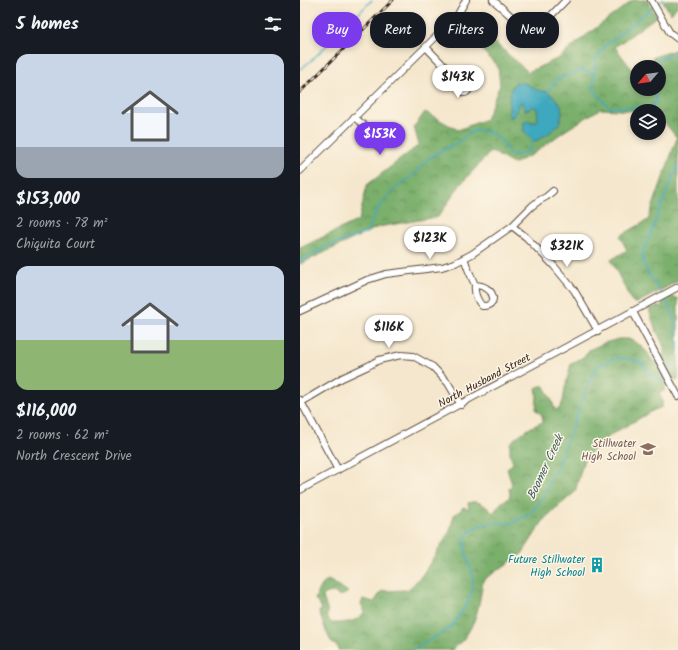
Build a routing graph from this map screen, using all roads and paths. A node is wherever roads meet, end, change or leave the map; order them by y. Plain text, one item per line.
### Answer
1 (466, 0) edge
2 (493, 0) edge
3 (566, 0) edge
4 (651, 0) edge
5 (678, 39) edge
6 (426, 47) joint
7 (425, 48) edge
8 (454, 76) dead end
9 (354, 117) junction
10 (372, 132) dead end
11 (300, 171) edge
12 (553, 191) dead end
13 (512, 226) junction
14 (464, 258) junction
15 (476, 284) dead end
16 (678, 287) edge
17 (300, 311) edge
18 (633, 312) junction
19 (598, 331) junction
20 (678, 396) edge
21 (300, 401) edge
22 (461, 404) junction
23 (338, 470) junction
24 (300, 490) edge

1 - 6 street
2 - 3 street
4 - 5 street
6 - 8 street
7 - 9 street
9 - 10 street
9 - 11 street
12 - 13 street
13 - 14 street
13 - 19 street
14 - 15 street
14 - 17 street
16 - 18 street, North Husband Street
18 - 19 street, North Husband Street
18 - 20 street
19 - 22 street, North Husband Street
21 - 22 street
21 - 23 street
22 - 23 street, North Husband Street
23 - 24 street, North Husband Street

